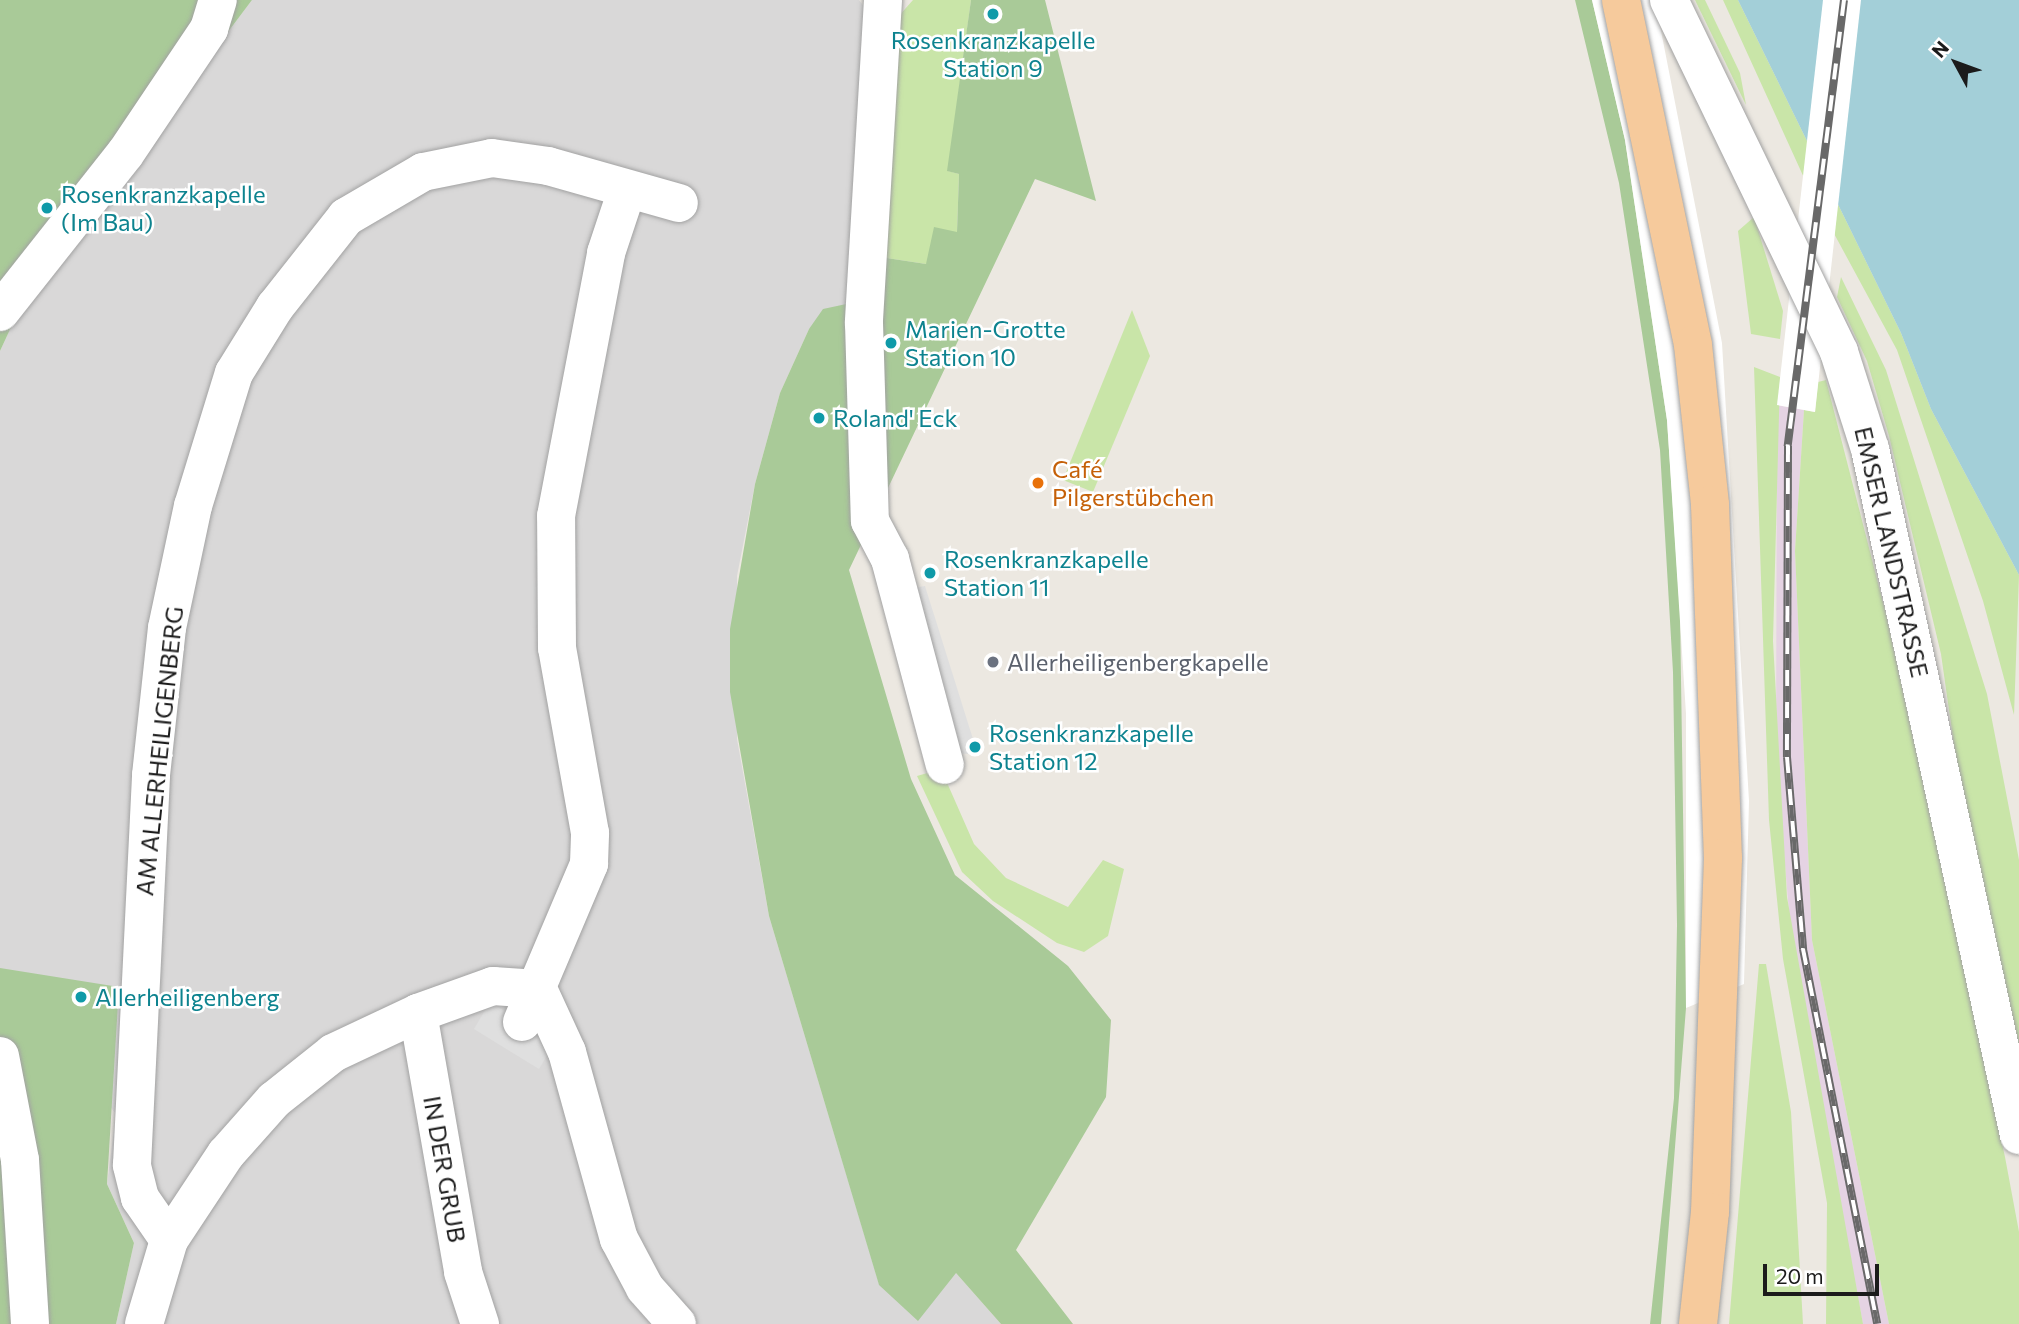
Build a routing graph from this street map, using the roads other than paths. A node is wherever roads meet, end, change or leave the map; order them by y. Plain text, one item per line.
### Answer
1 (883, 0) edge
2 (1621, 0) edge
3 (1670, 0) edge
4 (219, 10) edge
5 (627, 190) junction
6 (679, 203) dead end
7 (0, 312) edge
8 (945, 765) dead end
9 (530, 1005) junction
10 (418, 1013) junction
11 (0, 1056) edge
12 (2019, 1135) edge
13 (169, 1240) junction
14 (30, 1324) edge
15 (144, 1324) edge
16 (480, 1324) edge
17 (677, 1324) edge
18 (1698, 1324) edge

1 - 8 street
2 - 18 main road
3 - 12 street, EMSER LANDSTRASSE
4 - 7 street
5 - 6 street, AM ALLERHEILIGENBERG
5 - 9 street
5 - 13 street, AM ALLERHEILIGENBERG
9 - 10 street
9 - 17 street
10 - 13 street
10 - 16 street, IN DER GRUB
11 - 14 street
13 - 15 street

